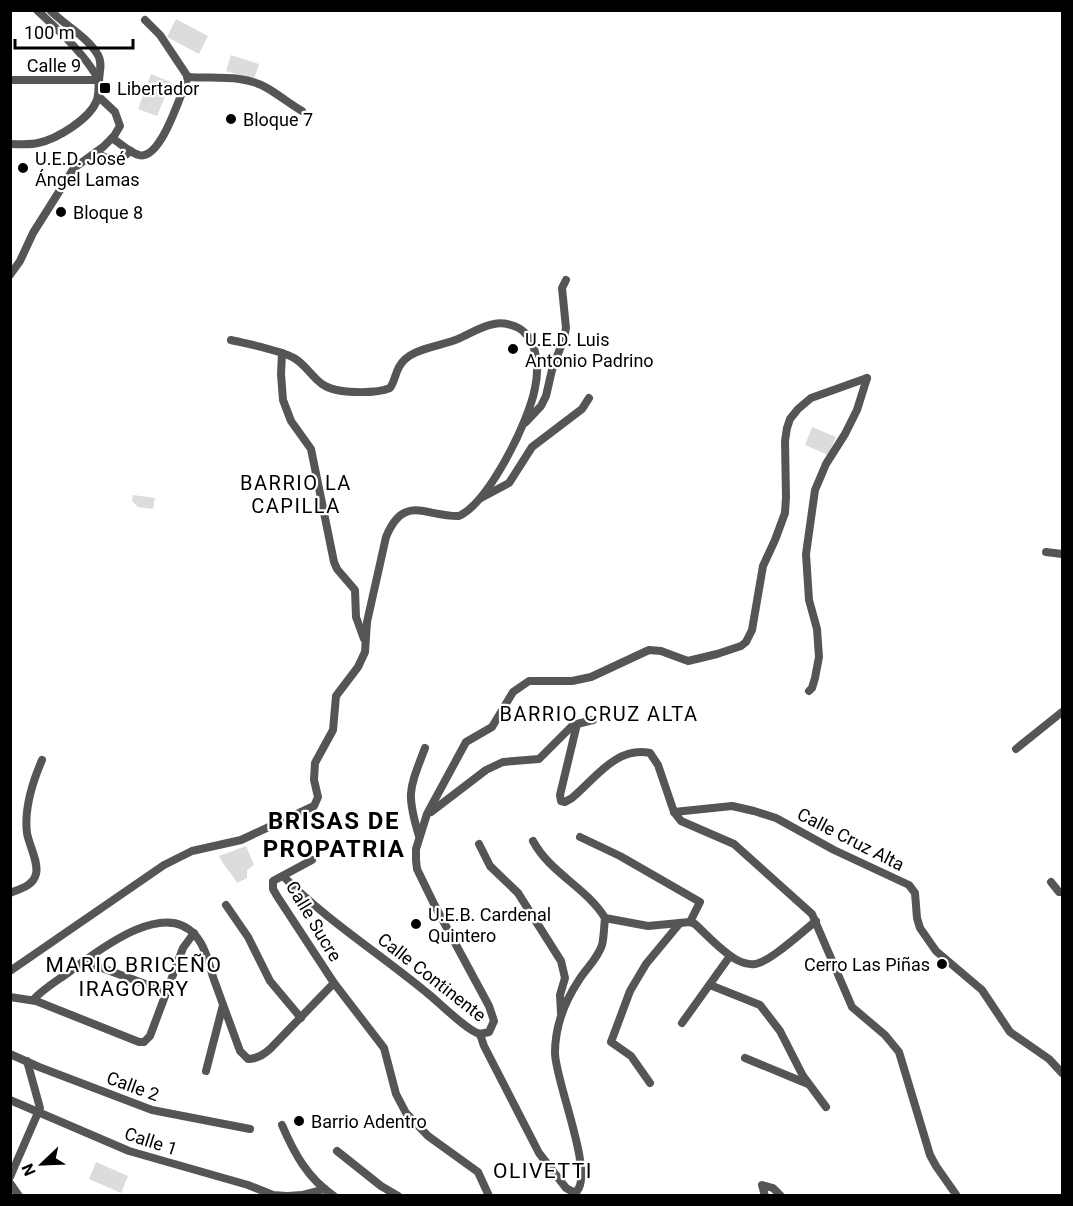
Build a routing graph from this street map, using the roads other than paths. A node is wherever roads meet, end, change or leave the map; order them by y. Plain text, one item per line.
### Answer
1 (37, 10) edge
2 (50, 10) edge
3 (145, 20) dead end
4 (188, 76) junction
5 (10, 80) edge
6 (99, 80) junction
7 (98, 96) junction
8 (302, 111) dead end
9 (112, 138) junction
10 (10, 144) edge
11 (131, 151) junction
12 (96, 152) junction
13 (10, 275) edge
14 (566, 280) dead end
15 (231, 339) dead end
16 (282, 353) junction
17 (589, 398) dead end
18 (523, 425) junction
19 (481, 498) junction
20 (1046, 552) dead end
21 (1062, 554) edge
22 (366, 644) junction
23 (809, 690) dead end
24 (1062, 711) edge
25 (593, 720) dead end
26 (578, 724) junction
27 (425, 748) dead end
28 (1016, 749) dead end
29 (42, 759) dead end
30 (674, 812) junction
31 (428, 814) junction
32 (419, 836) junction
33 (580, 837) dead end
34 (533, 841) dead end
35 (479, 844) dead end
36 (312, 860) dead end
37 (283, 876) junction
38 (1051, 882) dead end
39 (1062, 892) edge
40 (10, 893) edge
41 (226, 905) dead end
42 (605, 918) junction
43 (816, 921) junction
44 (690, 922) junction
45 (680, 923) junction
46 (194, 933) junction
47 (730, 956) junction
48 (83, 961) junction
49 (10, 971) edge
50 (334, 983) junction
51 (710, 985) junction
52 (167, 992) junction
53 (10, 997) edge
54 (33, 1000) junction
55 (223, 1005) junction
56 (561, 1015) junction
57 (301, 1017) junction
58 (682, 1023) dead end
59 (480, 1034) junction
60 (10, 1054) edge
61 (745, 1058) dead end
62 (27, 1061) junction
63 (206, 1071) dead end
64 (1062, 1073) edge
65 (650, 1083) dead end
66 (809, 1085) junction
67 (10, 1100) edge
68 (826, 1107) dead end
69 (39, 1112) junction
70 (282, 1125) dead end
71 (250, 1129) dead end
72 (337, 1151) dead end
73 (10, 1177) edge
74 (10, 1183) edge
75 (325, 1189) junction
76 (265, 1194) edge
77 (19, 1196) edge
78 (287, 1196) edge
79 (334, 1196) edge
80 (398, 1196) edge
81 (489, 1196) edge
82 (765, 1196) edge
83 (781, 1196) edge
84 (957, 1196) edge

1 - 6 street
2 - 6 street
3 - 4 street
4 - 8 street
4 - 11 street
5 - 6 street, Calle 9
6 - 7 street
7 - 9 street
7 - 10 street
9 - 11 street
9 - 12 street
11 - 12 street
12 - 13 street
14 - 18 street
15 - 16 street
16 - 18 street
16 - 22 street
17 - 19 street
18 - 19 street
19 - 22 street
20 - 21 street
22 - 49 street
23 - 31 street, Calle Continente
24 - 28 street
25 - 26 street
26 - 30 street
26 - 31 street
27 - 32 street
29 - 40 street
30 - 43 street
30 - 64 street, Calle Cruz Alta
31 - 32 street, Calle Continente
32 - 59 street, Calle Continente
33 - 44 street
34 - 42 street
35 - 56 street
36 - 37 street, Calle Sucre
37 - 50 street, Calle Sucre
37 - 59 street, Calle Continente
38 - 39 street
41 - 57 street
42 - 45 street
42 - 56 street
43 - 47 street
43 - 84 street
44 - 45 street
44 - 47 street
45 - 65 street
46 - 48 street
46 - 52 street
46 - 55 street
47 - 51 street
48 - 52 street
48 - 54 street
50 - 57 street
50 - 81 street
51 - 58 street
51 - 66 street
52 - 54 street
53 - 54 street
55 - 57 street
55 - 63 street
56 - 59 street
60 - 62 street, Calle 2
61 - 66 street
62 - 69 street
62 - 71 street, Calle 2
66 - 68 street
67 - 69 street, Calle 1
69 - 73 street
69 - 76 street, Calle 1
70 - 75 street
72 - 80 street
74 - 77 street
75 - 78 street, Calle 1
75 - 79 street
76 - 78 street, Calle 1
82 - 83 street

